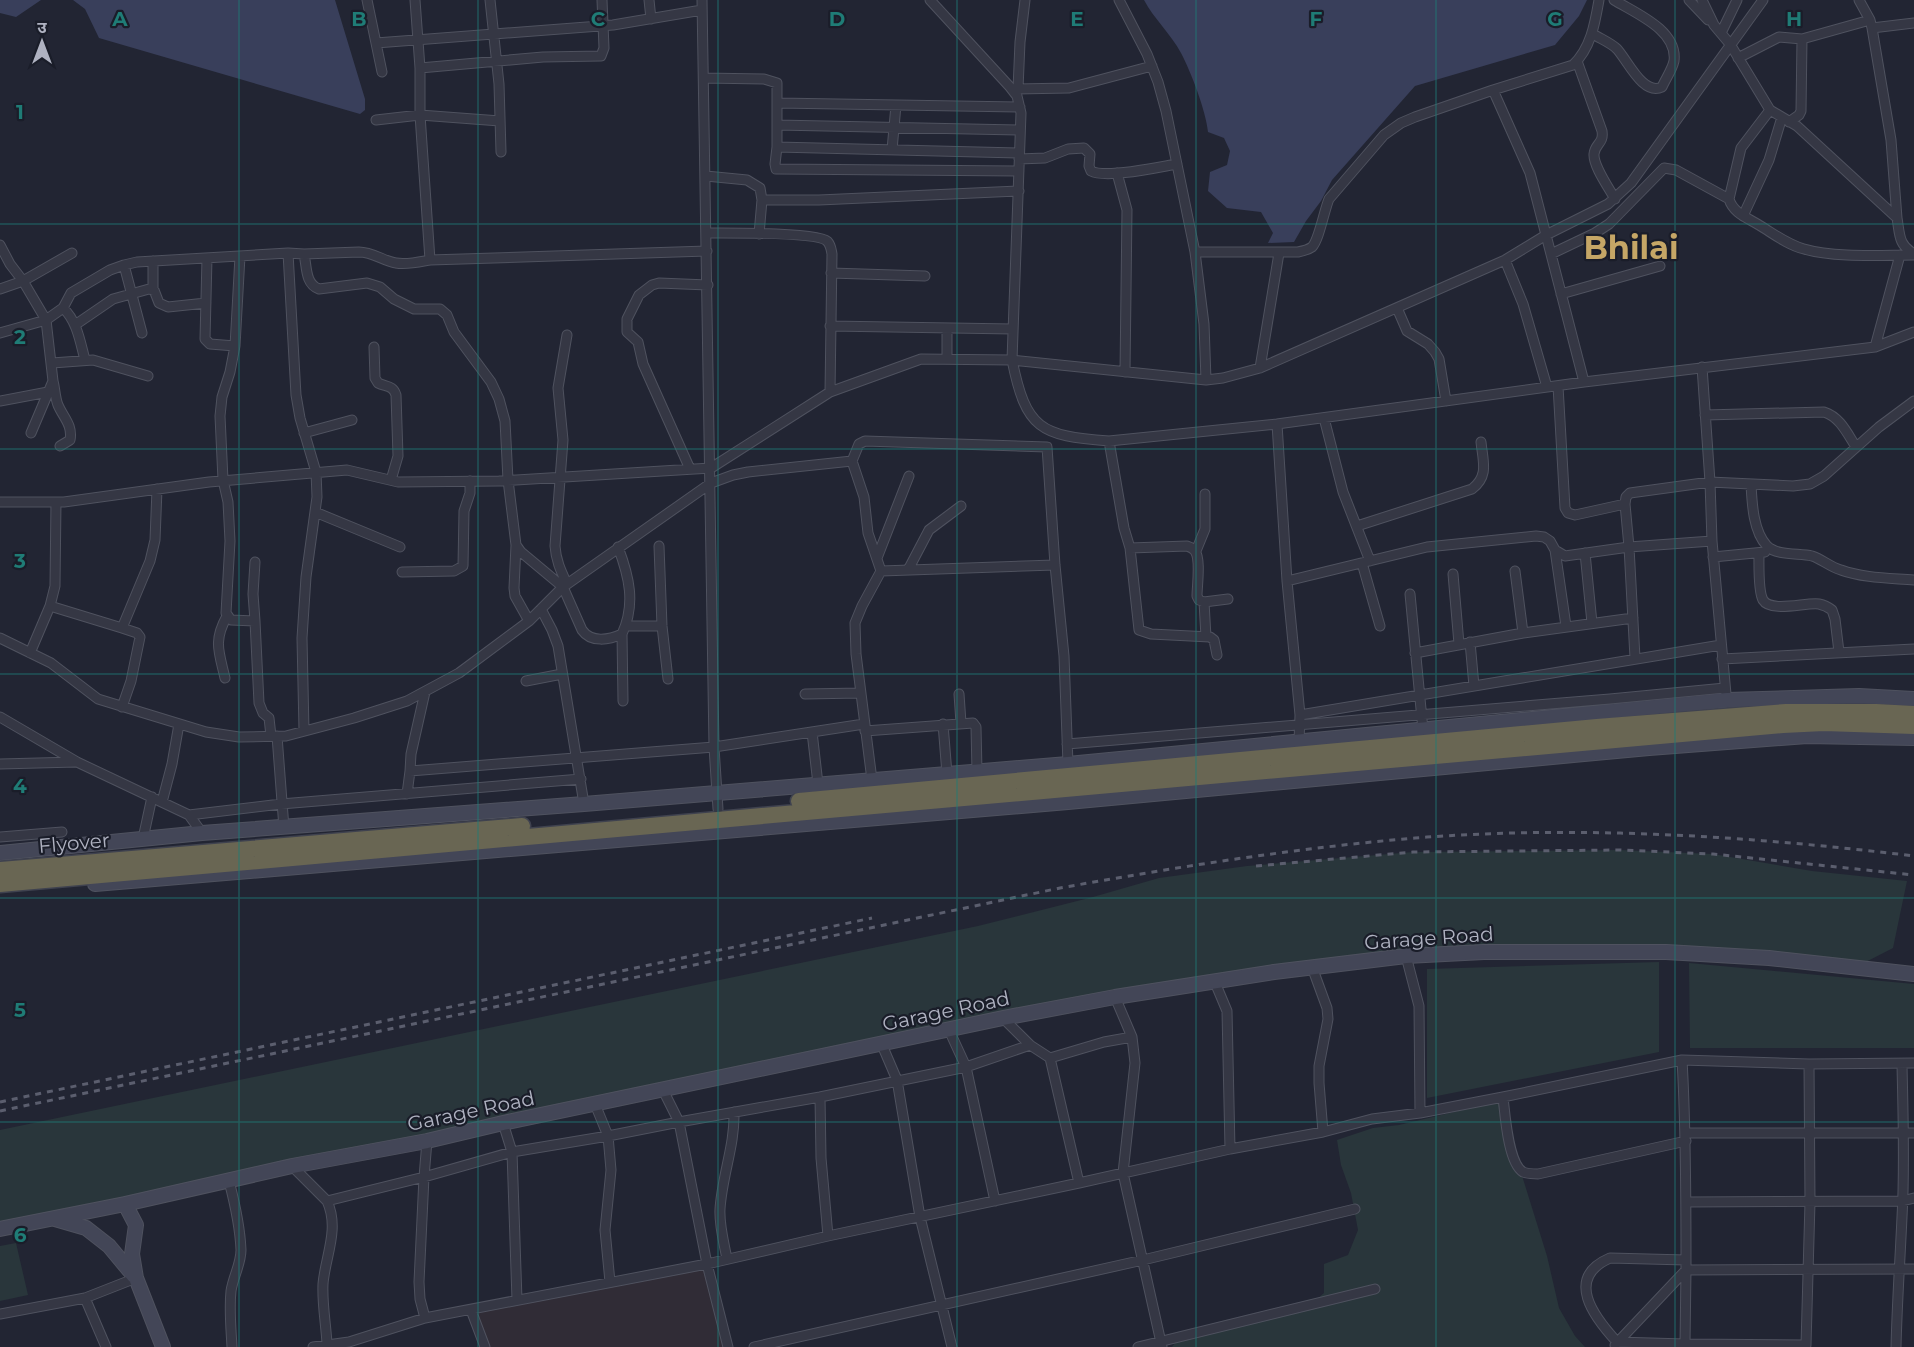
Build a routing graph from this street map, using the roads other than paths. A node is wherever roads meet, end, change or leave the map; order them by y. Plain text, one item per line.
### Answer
1 (367, 0) edge
2 (415, 0) edge
3 (490, 0) edge
4 (602, 0) edge
5 (649, 0) edge
6 (930, 0) edge
7 (1025, 0) edge
8 (1119, 0) edge
9 (1599, 0) edge
10 (1614, 0) edge
11 (1689, 0) edge
12 (1702, 0) edge
13 (1737, 0) edge
14 (1763, 0) edge
15 (1859, 0) edge
16 (1870, 0) edge
17 (702, 5) edge
18 (651, 19) junction
19 (1870, 21) junction
20 (1914, 23) edge
21 (603, 25) junction
22 (1714, 25) junction
23 (1721, 33) junction
24 (493, 34) junction
25 (1593, 34) junction
26 (417, 39) junction
27 (1802, 39) junction
28 (376, 43) junction
29 (1730, 44) junction
30 (1738, 58) junction
31 (1577, 61) junction
32 (497, 62) junction
33 (1152, 66) junction
34 (420, 68) junction
35 (382, 72) dead end
36 (704, 78) junction
37 (1015, 89) junction
38 (1493, 90) junction
39 (778, 103) junction
40 (896, 105) junction
41 (1020, 106) junction
42 (1770, 110) junction
43 (420, 115) junction
44 (376, 120) dead end
45 (1785, 120) junction
46 (500, 121) junction
47 (777, 125) junction
48 (894, 127) junction
49 (1020, 130) junction
50 (777, 147) junction
51 (892, 150) junction
52 (501, 152) dead end
53 (1019, 156) junction
54 (1178, 164) junction
55 (1019, 171) junction
56 (1117, 173) junction
57 (706, 176) junction
58 (1019, 190) junction
59 (1616, 199) junction
60 (1729, 199) junction
61 (762, 200) junction
62 (1743, 216) junction
63 (1897, 218) junction
64 (707, 233) junction
65 (759, 234) junction
66 (1546, 235) junction
67 (0, 245) edge
68 (707, 251) junction
69 (1195, 252) junction
70 (72, 253) dead end
71 (288, 253) junction
72 (1279, 253) junction
73 (304, 254) junction
74 (1914, 254) edge
75 (1551, 255) junction
76 (1900, 255) junction
77 (240, 256) junction
78 (207, 258) junction
79 (430, 260) junction
80 (1505, 260) junction
81 (153, 261) junction
82 (124, 265) junction
83 (1660, 266) dead end
84 (831, 273) junction
85 (925, 276) dead end
86 (23, 281) junction
87 (708, 285) junction
88 (0, 289) edge
89 (153, 289) junction
90 (131, 293) junction
91 (1561, 294) junction
92 (206, 303) junction
93 (63, 308) junction
94 (1397, 308) junction
95 (46, 320) junction
96 (75, 325) junction
97 (830, 327) junction
98 (948, 328) junction
99 (1013, 329) junction
100 (1914, 332) edge
101 (0, 333) edge
102 (142, 333) dead end
103 (567, 335) dead end
104 (235, 346) junction
105 (374, 346) dead end
106 (1875, 346) junction
107 (947, 359) junction
108 (85, 360) junction
109 (1012, 360) junction
110 (52, 363) junction
111 (1702, 367) junction
112 (1260, 368) junction
113 (1125, 372) junction
114 (148, 376) dead end
115 (1206, 380) junction
116 (53, 381) junction
117 (1584, 382) junction
118 (1558, 386) junction
119 (1547, 387) junction
120 (48, 392) junction
121 (830, 392) junction
122 (0, 401) edge
123 (1446, 401) junction
124 (1914, 401) edge
125 (1705, 414) junction
126 (1324, 418) junction
127 (352, 420) dead end
128 (1277, 424) junction
129 (31, 433) dead end
130 (304, 433) junction
131 (1065, 435) junction
132 (1109, 441) junction
133 (1481, 442) dead end
134 (60, 446) dead end
135 (1047, 447) junction
136 (1856, 447) junction
137 (852, 461) junction
138 (711, 468) junction
139 (690, 469) junction
140 (316, 472) junction
141 (909, 476) dead end
142 (561, 477) junction
143 (223, 480) junction
144 (391, 480) junction
145 (508, 480) junction
146 (470, 481) junction
147 (1710, 482) junction
148 (711, 483) junction
149 (1751, 484) junction
150 (158, 489) junction
151 (1206, 494) dead end
152 (0, 502) edge
153 (56, 502) junction
154 (1625, 504) junction
155 (961, 506) dead end
156 (315, 512) junction
157 (1357, 526) junction
158 (1712, 541) junction
159 (516, 545) junction
160 (659, 546) dead end
161 (400, 547) dead end
162 (618, 547) junction
163 (1629, 547) junction
164 (1130, 548) junction
165 (1555, 550) junction
166 (1196, 551) junction
167 (1777, 551) junction
168 (1585, 553) junction
169 (1759, 553) junction
170 (1713, 556) junction
171 (877, 558) junction
172 (255, 562) dead end
173 (1366, 562) junction
174 (1055, 565) junction
175 (908, 570) junction
176 (1515, 570) dead end
177 (881, 571) junction
178 (402, 572) dead end
179 (1453, 574) dead end
180 (1914, 580) edge
181 (1287, 581) junction
182 (565, 586) junction
183 (1410, 594) dead end
184 (1228, 598) dead end
185 (1204, 602) junction
186 (50, 606) junction
187 (541, 609) junction
188 (227, 616) junction
189 (1633, 618) junction
190 (255, 621) junction
191 (529, 621) junction
192 (1592, 623) junction
193 (1380, 626) dead end
194 (1566, 626) junction
195 (662, 627) junction
196 (122, 628) junction
197 (624, 630) junction
198 (1523, 633) junction
199 (1206, 637) junction
200 (0, 640) edge
201 (1470, 642) junction
202 (1459, 644) junction
203 (1721, 645) junction
204 (1914, 649) edge
205 (1839, 652) junction
206 (30, 653) junction
207 (1415, 653) junction
208 (1217, 656) dead end
209 (1635, 658) junction
210 (1722, 659) junction
211 (562, 674) junction
212 (225, 678) dead end
213 (668, 679) dead end
214 (526, 681) dead end
215 (1474, 686) junction
216 (425, 692) junction
217 (860, 693) junction
218 (805, 694) dead end
219 (959, 694) dead end
220 (1726, 694) junction
221 (1420, 695) junction
222 (1914, 699) edge
223 (623, 701) dead end
224 (122, 707) junction
225 (1914, 714) edge
226 (1421, 715) junction
227 (0, 717) edge
228 (1824, 717) junction
229 (1300, 720) junction
230 (961, 723) junction
231 (179, 724) junction
232 (943, 724) junction
233 (1914, 726) edge
234 (864, 727) junction
235 (1423, 730) junction
236 (304, 731) junction
237 (812, 732) junction
238 (274, 736) junction
239 (1914, 738) edge
240 (1299, 742) junction
241 (1067, 744) junction
242 (714, 747) junction
243 (577, 759) junction
244 (77, 762) junction
245 (0, 764) edge
246 (1068, 764) junction
247 (1135, 764) junction
248 (410, 771) junction
249 (977, 771) junction
250 (947, 774) junction
251 (581, 779) junction
252 (872, 780) junction
253 (818, 784) junction
254 (406, 794) junction
255 (157, 800) junction
256 (717, 800) junction
257 (281, 804) junction
258 (585, 804) junction
259 (189, 814) junction
260 (284, 828) junction
261 (62, 832) dead end
262 (202, 833) junction
263 (144, 834) dead end
264 (0, 837) edge
265 (0, 854) edge
266 (146, 869) junction
267 (0, 870) edge
268 (0, 884) edge
269 (0, 891) edge
270 (1406, 956) junction
271 (1311, 967) junction
272 (1914, 974) edge
273 (1214, 980) junction
274 (1115, 997) junction
275 (1003, 1018) junction
276 (949, 1030) junction
277 (1132, 1037) junction
278 (882, 1045) junction
279 (1030, 1046) junction
280 (1050, 1058) junction
281 (1682, 1060) junction
282 (1914, 1063) edge
283 (1809, 1064) junction
284 (1902, 1064) junction
285 (966, 1067) junction
286 (897, 1080) junction
287 (663, 1090) junction
288 (820, 1097) junction
289 (1503, 1097) junction
290 (595, 1104) junction
291 (734, 1112) junction
292 (1420, 1113) junction
293 (679, 1122) junction
294 (503, 1123) junction
295 (1323, 1132) junction
296 (1811, 1133) junction
297 (1904, 1133) junction
298 (1914, 1133) edge
299 (608, 1137) junction
300 (1686, 1137) junction
301 (427, 1141) junction
302 (1230, 1149) junction
303 (512, 1152) junction
304 (292, 1167) junction
305 (1123, 1173) junction
306 (424, 1177) junction
307 (229, 1181) junction
308 (1079, 1183) junction
309 (1914, 1198) edge
310 (995, 1201) junction
311 (1902, 1201) junction
312 (327, 1202) junction
313 (1686, 1202) junction
314 (1810, 1202) junction
315 (125, 1204) junction
316 (1355, 1209) dead end
317 (920, 1217) junction
318 (50, 1218) junction
319 (0, 1229) edge
320 (828, 1236) junction
321 (727, 1259) junction
322 (1143, 1260) junction
323 (707, 1264) junction
324 (1686, 1265) junction
325 (1808, 1269) junction
326 (1898, 1269) junction
327 (1914, 1269) edge
328 (136, 1278) junction
329 (610, 1282) junction
330 (1375, 1289) dead end
331 (85, 1298) junction
332 (517, 1300) junction
333 (943, 1305) junction
334 (471, 1310) junction
335 (0, 1314) edge
336 (425, 1318) junction
337 (327, 1344) junction
338 (1685, 1344) junction
339 (350, 1345) edge
340 (1162, 1345) edge
341 (1616, 1345) edge
342 (103, 1346) edge
343 (1714, 1346) edge
344 (163, 1347) edge
345 (232, 1347) edge
346 (313, 1347) edge
347 (485, 1347) edge
348 (728, 1347) edge
349 (754, 1347) edge
350 (952, 1347) edge
351 (1138, 1347) edge
352 (1896, 1347) edge

1 - 28 street
2 - 26 street
3 - 24 street
4 - 21 street
5 - 18 street
6 - 37 street
7 - 37 street
8 - 33 street
9 - 25 street
10 - 25 street
11 - 22 street
12 - 22 street
13 - 23 street
14 - 29 street
15 - 19 street
16 - 19 street
17 - 18 street
17 - 36 street
18 - 21 street
19 - 20 street
19 - 27 street
19 - 63 street
21 - 24 street
21 - 32 street
22 - 23 street
23 - 29 street
24 - 26 street
24 - 32 street
25 - 31 street
26 - 28 street
26 - 34 street
27 - 30 street
27 - 45 street
28 - 35 street
29 - 30 street
29 - 59 street
30 - 42 street
31 - 38 street
31 - 59 street
32 - 34 street
32 - 46 street
33 - 37 street
33 - 54 street
34 - 43 street
36 - 39 street
36 - 57 street
37 - 41 street
38 - 66 street
38 - 72 street
39 - 40 street
39 - 47 street
40 - 41 street
40 - 48 street
41 - 49 street
42 - 45 street
42 - 60 street
43 - 44 street
43 - 46 street
43 - 79 street
45 - 62 street
45 - 63 street
46 - 52 street
47 - 48 street
47 - 50 street
48 - 49 street
48 - 51 street
49 - 53 street
50 - 51 street
50 - 55 street
51 - 53 street
53 - 55 street
53 - 56 street
54 - 56 street
54 - 69 street
55 - 58 street
56 - 113 street
57 - 61 street
57 - 64 street
58 - 61 street
58 - 99 street
59 - 66 street
60 - 62 street
60 - 75 street
61 - 65 street
62 - 76 street
63 - 74 street
64 - 65 street
64 - 68 street
65 - 84 street
66 - 75 street
66 - 80 street
67 - 86 street
68 - 79 street
68 - 87 street
69 - 72 street
69 - 115 street
70 - 86 street
71 - 73 street
71 - 77 street
71 - 130 street
72 - 112 street
73 - 79 street
73 - 145 street
74 - 76 street
75 - 91 street
76 - 106 street
77 - 78 street
77 - 104 street
78 - 81 street
78 - 92 street
80 - 94 street
80 - 119 street
81 - 82 street
81 - 89 street
82 - 90 street
82 - 93 street
83 - 91 street
84 - 85 street
84 - 97 street
86 - 88 street
86 - 95 street
87 - 138 street
87 - 139 street
89 - 90 street
89 - 92 street
90 - 96 street
90 - 102 street
91 - 117 street
92 - 104 street
93 - 95 street
93 - 96 street
94 - 112 street
94 - 123 street
95 - 101 street
95 - 110 street
96 - 108 street
97 - 98 street
97 - 121 street
98 - 99 street
98 - 107 street
99 - 109 street
100 - 106 street
103 - 142 street
104 - 143 street
105 - 144 street
106 - 111 street
107 - 109 street
107 - 121 street
108 - 110 street
108 - 114 street
109 - 113 street
109 - 131 street
110 - 116 street
111 - 117 street
111 - 125 street
112 - 115 street
113 - 115 street
116 - 120 street
116 - 134 street
117 - 118 street
118 - 119 street
118 - 154 street
119 - 123 street
120 - 122 street
120 - 129 street
121 - 138 street
123 - 126 street
124 - 136 street
125 - 136 street
125 - 147 street
126 - 128 street
126 - 157 street
127 - 130 street
128 - 132 street
128 - 181 street
130 - 140 street
131 - 132 street
131 - 135 street
132 - 164 street
133 - 157 street
135 - 137 street
135 - 174 street
136 - 149 street
137 - 148 street
137 - 171 street
138 - 139 street
138 - 148 street
139 - 142 street
140 - 143 street
140 - 144 street
140 - 156 street
141 - 171 street
142 - 145 street
142 - 182 street
143 - 150 street
143 - 188 street
144 - 146 street
145 - 146 street
145 - 159 street
146 - 178 street
147 - 149 street
147 - 154 street
147 - 158 street
148 - 162 street
148 - 242 street
149 - 167 street
150 - 153 street
150 - 196 street
151 - 166 street
152 - 153 street
153 - 186 street
154 - 163 street
155 - 175 street
156 - 161 street
156 - 236 street
157 - 173 street
158 - 163 street
158 - 170 street
159 - 182 street
159 - 191 street
160 - 195 street
162 - 182 street
162 - 197 street
163 - 168 street
163 - 189 street
164 - 166 street
164 - 199 street
165 - 168 street
165 - 173 street
165 - 194 street
166 - 185 street
167 - 169 street
167 - 180 street
168 - 192 street
169 - 170 street
169 - 205 street
170 - 203 street
171 - 177 street
172 - 190 street
173 - 181 street
173 - 193 street
174 - 175 street
174 - 241 street
175 - 177 street
176 - 198 street
177 - 217 street
179 - 202 street
181 - 229 street
182 - 187 street
182 - 197 street
183 - 207 street
184 - 185 street
185 - 199 street
186 - 196 street
186 - 206 street
187 - 191 street
187 - 211 street
188 - 190 street
188 - 212 street
189 - 192 street
189 - 209 street
190 - 238 street
191 - 216 street
192 - 194 street
194 - 198 street
195 - 197 street
195 - 213 street
196 - 224 street
197 - 223 street
198 - 201 street
199 - 208 street
200 - 206 street
201 - 202 street
201 - 215 street
202 - 207 street
203 - 209 street
203 - 210 street
204 - 205 street
205 - 210 street
206 - 224 street
207 - 221 street
209 - 215 street
210 - 220 street
211 - 214 street
211 - 243 street
215 - 221 street
216 - 236 street
216 - 248 street
217 - 218 street
217 - 234 street
219 - 230 street
220 - 222 street
220 - 226 street
220 - 235 street
221 - 226 street
221 - 229 street
224 - 231 street
225 - 228 highway
226 - 229 street
226 - 235 street
227 - 244 street
228 - 233 highway
228 - 247 highway
228 - 266 highway
229 - 240 street
229 - 241 street
230 - 232 street
230 - 249 street
231 - 238 street
231 - 255 street
232 - 234 street
232 - 250 street
234 - 237 street
234 - 252 street
235 - 240 street
236 - 238 street
237 - 242 street
237 - 253 street
238 - 257 street
239 - 266 street
240 - 247 street
241 - 246 street
242 - 243 street
242 - 256 street
243 - 248 street
243 - 251 street
244 - 245 street
244 - 255 street
246 - 247 street
246 - 249 street
247 - 256 highway
248 - 254 street
249 - 250 street
250 - 252 street
251 - 254 street
251 - 258 street
252 - 253 street
253 - 256 street
254 - 257 street
255 - 259 street
255 - 263 street
256 - 258 street
256 - 266 highway
257 - 259 street
257 - 260 street
258 - 260 street
259 - 262 street
260 - 262 street
261 - 264 street
262 - 265 street
266 - 267 highway, Flyover
266 - 268 highway, Flyover
266 - 269 street
270 - 271 street, Garage Road
270 - 272 street, Garage Road
270 - 292 street
271 - 273 street, Garage Road
271 - 295 street
273 - 274 street, Garage Road
273 - 302 street
274 - 275 street, Garage Road
274 - 277 street
275 - 276 street, Garage Road
275 - 279 street
276 - 278 street, Garage Road
276 - 285 street
277 - 280 street
277 - 305 street
278 - 286 street
278 - 287 street, Garage Road
279 - 280 street
279 - 285 street
280 - 308 street
281 - 283 street
281 - 289 street
281 - 300 street
282 - 284 street
283 - 284 street
283 - 296 street
284 - 297 street
285 - 286 street
285 - 310 street
286 - 288 street
286 - 317 street
287 - 290 street, Garage Road
287 - 293 street
288 - 291 street
288 - 320 street
289 - 292 street
289 - 300 street
290 - 294 street, Garage Road
290 - 299 street
291 - 293 street
291 - 321 street
292 - 295 street
293 - 299 street
293 - 323 street
294 - 301 street, Garage Road
294 - 303 street
295 - 302 street
296 - 297 street
296 - 300 street
296 - 314 street
297 - 298 street
297 - 311 street
299 - 303 street
299 - 329 street
300 - 313 street
301 - 304 street, Garage Road
301 - 306 street
302 - 305 street
303 - 306 street
303 - 332 street
304 - 307 street, Garage Road
304 - 312 street
305 - 308 street
305 - 322 street
306 - 312 street
306 - 336 street
307 - 315 street, Garage Road
307 - 345 street
308 - 310 street
309 - 311 street
310 - 317 street
311 - 314 street
311 - 326 street
312 - 337 street
313 - 314 street
313 - 324 street
314 - 325 street
315 - 318 street, Garage Road
315 - 328 street
316 - 322 street
317 - 320 street
317 - 333 street
318 - 319 street, Garage Road
318 - 328 street
320 - 321 street
321 - 323 street
322 - 333 street
322 - 340 street
323 - 329 street
323 - 348 street
324 - 325 street
324 - 338 street
324 - 341 street
324 - 341 street
325 - 326 street
325 - 343 street
326 - 327 street
326 - 352 street
328 - 331 street
328 - 344 street
329 - 332 street
330 - 340 street
331 - 335 street
331 - 342 street
332 - 334 street
333 - 349 street
333 - 350 street
334 - 336 street
334 - 347 street
336 - 339 street
337 - 339 street
337 - 346 street
338 - 341 street
338 - 343 street
340 - 351 street

